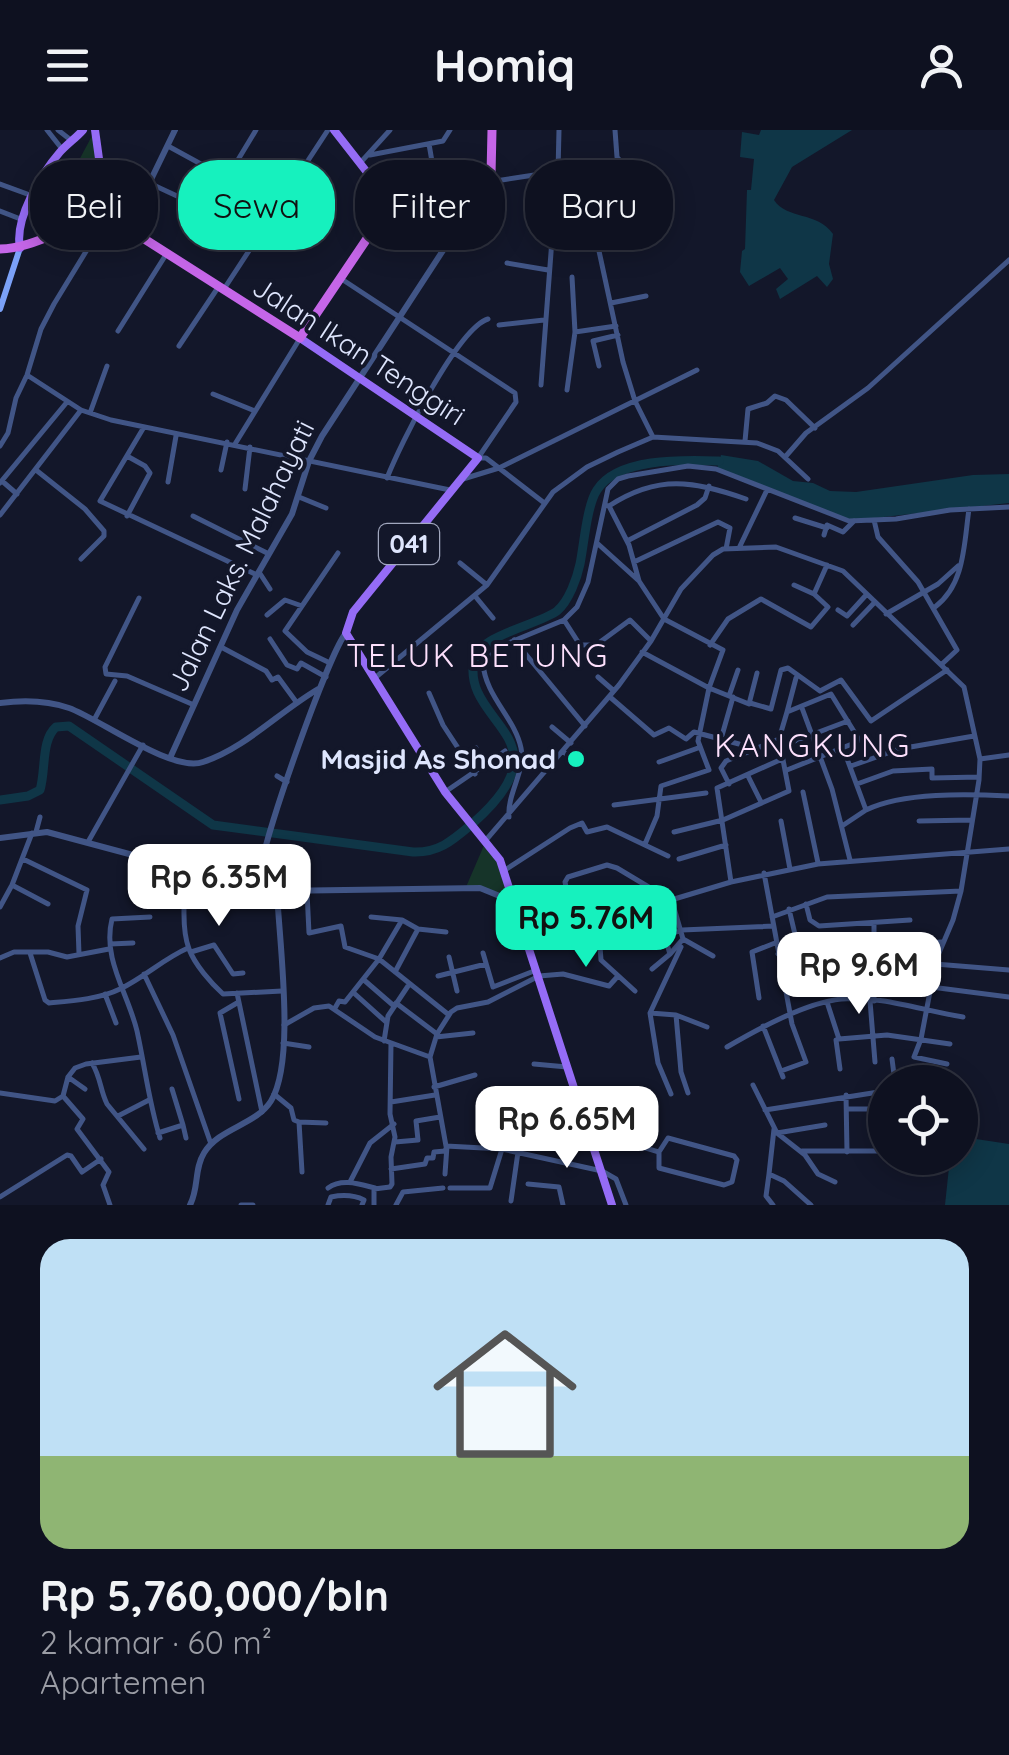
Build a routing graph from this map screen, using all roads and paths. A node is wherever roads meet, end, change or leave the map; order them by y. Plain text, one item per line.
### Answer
1 (47, 130) edge
2 (58, 130) edge
3 (83, 130) edge
4 (95, 130) edge
5 (175, 130) edge
6 (256, 130) edge
7 (331, 130) edge
8 (390, 130) edge
9 (450, 130) edge
10 (492, 130) edge
11 (560, 130) edge
12 (614, 130) edge
13 (72, 141) junction
14 (430, 144) junction
15 (168, 146) junction
16 (62, 149) junction
17 (370, 156) junction
18 (55, 160) edge
19 (99, 160) edge
20 (193, 160) edge
21 (237, 160) edge
22 (309, 160) edge
23 (359, 160) edge
24 (364, 160) edge
25 (433, 160) edge
26 (491, 160) edge
27 (556, 160) edge
28 (620, 160) edge
29 (158, 165) edge
30 (0, 184) edge
31 (158, 187) edge
32 (30, 195) edge
33 (177, 196) dead end
34 (30, 204) edge
35 (0, 211) edge
36 (24, 220) junction
37 (30, 244) edge
38 (158, 246) edge
39 (20, 248) junction
40 (0, 249) edge
41 (87, 250) edge
42 (246, 250) edge
43 (359, 250) edge
44 (443, 250) edge
45 (550, 250) edge
46 (600, 250) edge
47 (168, 252) junction
48 (1009, 260) edge
49 (507, 263) dead end
50 (548, 270) junction
51 (572, 277) dead end
52 (340, 278) junction
53 (221, 288) junction
54 (646, 296) dead end
55 (611, 303) junction
56 (0, 309) edge
57 (399, 317) junction
58 (488, 319) dead end
59 (544, 320) junction
60 (499, 326) dead end
61 (616, 326) junction
62 (118, 331) dead end
63 (575, 332) junction
64 (618, 335) junction
65 (300, 338) junction
66 (179, 346) dead end
67 (453, 354) junction
68 (108, 366) dead end
69 (599, 366) dead end
70 (697, 370) dead end
71 (27, 375) junction
72 (360, 378) junction
73 (542, 385) dead end
74 (567, 390) dead end
75 (213, 394) dead end
76 (635, 401) junction
77 (67, 402) junction
78 (81, 410) junction
79 (254, 411) junction
80 (90, 413) junction
81 (416, 416) junction
82 (144, 427) junction
83 (815, 428) junction
84 (176, 434) junction
85 (654, 437) junction
86 (746, 442) junction
87 (231, 443) junction
88 (0, 446) edge
89 (250, 447) junction
90 (127, 456) junction
91 (786, 456) junction
92 (478, 458) junction
93 (309, 461) junction
94 (499, 468) junction
95 (36, 470) junction
96 (221, 470) dead end
97 (387, 478) junction
98 (808, 478) dead end
99 (463, 479) junction
100 (1, 482) edge
101 (168, 482) dead end
102 (709, 486) junction
103 (245, 489) dead end
104 (767, 490) junction
105 (453, 491) junction
106 (17, 494) junction
107 (300, 497) junction
108 (746, 499) dead end
109 (544, 502) junction
110 (608, 505) junction
111 (1009, 507) edge
112 (326, 508) dead end
113 (969, 509) junction
114 (0, 515) edge
115 (830, 515) junction
116 (126, 516) junction
117 (193, 516) dead end
118 (795, 518) dead end
119 (874, 520) junction
120 (854, 521) junction
121 (826, 529) junction
122 (628, 541) junction
123 (597, 543) junction
124 (739, 548) junction
125 (726, 549) junction
126 (338, 552) dead end
127 (270, 554) junction
128 (81, 559) dead end
129 (460, 562) dead end
130 (634, 562) junction
131 (962, 562) junction
132 (827, 565) junction
133 (258, 574) junction
134 (639, 580) junction
135 (486, 585) junction
136 (794, 585) dead end
137 (270, 589) dead end
138 (925, 592) junction
139 (814, 594) junction
140 (868, 594) junction
141 (475, 596) junction
142 (139, 598) dead end
143 (876, 602) junction
144 (302, 606) junction
145 (935, 607) junction
146 (838, 610) dead end
147 (886, 614) junction
148 (267, 615) dead end
149 (492, 618) dead end
150 (664, 619) junction
151 (564, 620) junction
152 (852, 626) dead end
153 (346, 633) junction
154 (270, 639) dead end
155 (514, 640) junction
156 (651, 641) junction
157 (710, 645) junction
158 (220, 647) junction
159 (642, 652) junction
160 (330, 664) junction
161 (941, 665) junction
162 (738, 670) dead end
163 (947, 670) junction
164 (757, 674) dead end
165 (326, 676) junction
166 (598, 676) dead end
167 (376, 678) junction
168 (796, 678) dead end
169 (114, 681) dead end
170 (322, 688) junction
171 (709, 688) junction
172 (429, 693) dead end
173 (612, 694) junction
174 (731, 697) junction
175 (0, 703) edge
176 (297, 703) junction
177 (750, 704) junction
178 (194, 705) junction
179 (802, 708) junction
180 (787, 712) junction
181 (94, 720) junction
182 (848, 721) junction
183 (585, 726) junction
184 (552, 727) dead end
185 (699, 734) junction
186 (812, 735) junction
187 (974, 736) junction
188 (721, 739) junction
189 (571, 743) junction
190 (779, 743) junction
191 (143, 744) junction
192 (738, 744) dead end
193 (476, 748) dead end
194 (698, 748) junction
195 (504, 751) dead end
196 (564, 752) junction
197 (1009, 755) edge
198 (463, 756) junction
199 (846, 756) dead end
200 (820, 757) junction
201 (170, 758) junction
202 (980, 758) junction
203 (782, 759) junction
204 (659, 762) dead end
205 (577, 766) dead end
206 (850, 766) junction
207 (787, 770) junction
208 (475, 774) junction
209 (277, 776) dead end
210 (748, 776) junction
211 (980, 776) junction
212 (286, 782) junction
213 (729, 784) junction
214 (857, 784) junction
215 (444, 792) junction
216 (803, 792) dead end
217 (706, 793) dead end
218 (977, 795) junction
219 (1009, 796) edge
220 (660, 800) junction
221 (762, 802) junction
222 (614, 805) dead end
223 (866, 810) junction
224 (40, 817) dead end
225 (509, 817) junction
226 (724, 820) junction
227 (970, 820) junction
228 (781, 821) dead end
229 (919, 821) dead end
230 (842, 826) junction
231 (674, 832) dead end
232 (34, 833) junction
233 (0, 838) edge
234 (485, 838) junction
235 (88, 844) junction
236 (646, 844) junction
237 (726, 845) junction
238 (1009, 850) edge
239 (966, 851) junction
240 (668, 856) dead end
241 (23, 859) junction
242 (678, 859) dead end
243 (850, 860) junction
244 (818, 864) junction
245 (790, 868) junction
246 (188, 869) junction
247 (504, 870) junction
248 (263, 874) junction
249 (764, 874) junction
250 (731, 882) junction
251 (12, 885) junction
252 (960, 891) junction
253 (277, 892) junction
254 (307, 892) junction
255 (672, 901) junction
256 (514, 902) junction
257 (48, 904) dead end
258 (806, 904) junction
259 (0, 906) edge
260 (789, 909) junction
261 (150, 917) dead end
262 (371, 917) dead end
263 (772, 917) junction
264 (598, 919) junction
265 (402, 920) junction
266 (910, 920) dead end
267 (574, 921) junction
268 (874, 923) junction
269 (522, 925) junction
270 (774, 926) junction
271 (418, 929) junction
272 (682, 930) junction
273 (446, 932) dead end
274 (664, 938) junction
275 (684, 940) junction
276 (132, 942) dead end
277 (942, 942) junction
278 (776, 943) junction
279 (875, 945) junction
280 (110, 946) junction
281 (600, 946) junction
282 (850, 946) junction
283 (834, 947) dead end
284 (190, 950) junction
285 (30, 953) junction
286 (483, 953) dead end
287 (79, 954) junction
288 (670, 954) junction
289 (778, 954) junction
290 (713, 956) dead end
291 (449, 957) dead end
292 (0, 958) edge
293 (379, 959) junction
294 (486, 964) junction
295 (935, 964) junction
296 (652, 970) dead end
297 (1009, 970) edge
298 (394, 972) junction
299 (452, 972) junction
300 (243, 973) dead end
301 (538, 973) junction
302 (144, 974) junction
303 (438, 976) dead end
304 (618, 976) junction
305 (364, 980) junction
306 (409, 984) junction
307 (931, 987) junction
308 (120, 989) junction
309 (457, 991) dead end
310 (635, 991) dead end
311 (237, 992) junction
312 (282, 992) junction
313 (354, 992) junction
314 (105, 994) junction
315 (1009, 997) edge
316 (759, 998) dead end
317 (849, 999) junction
318 (872, 1001) junction
319 (827, 1002) junction
320 (237, 1003) junction
321 (395, 1005) junction
322 (335, 1008) junction
323 (926, 1011) junction
324 (650, 1013) junction
325 (676, 1014) junction
326 (449, 1015) junction
327 (790, 1016) junction
328 (963, 1017) dead end
329 (386, 1022) junction
330 (116, 1023) dead end
331 (284, 1025) junction
332 (763, 1026) junction
333 (708, 1027) dead end
334 (473, 1034) dead end
335 (437, 1036) junction
336 (872, 1036) junction
337 (836, 1037) junction
338 (920, 1039) junction
339 (388, 1042) junction
340 (283, 1043) junction
341 (950, 1044) dead end
342 (309, 1047) dead end
343 (728, 1047) dead end
344 (141, 1057) junction
345 (430, 1057) junction
346 (892, 1059) dead end
347 (875, 1062) dead end
348 (92, 1063) junction
349 (534, 1064) dead end
350 (947, 1064) dead end
351 (893, 1065) edge
352 (568, 1067) junction
353 (840, 1070) dead end
354 (475, 1075) dead end
355 (68, 1077) junction
356 (753, 1085) dead end
357 (172, 1089) dead end
358 (85, 1090) dead end
359 (435, 1091) junction
360 (0, 1093) edge
361 (688, 1093) dead end
362 (868, 1093) edge
363 (274, 1094) junction
364 (672, 1094) dead end
365 (846, 1095) junction
366 (63, 1096) junction
367 (239, 1099) dead end
368 (148, 1100) junction
369 (391, 1102) junction
370 (847, 1109) junction
371 (765, 1110) junction
372 (868, 1110) edge
373 (262, 1112) junction
374 (118, 1116) junction
375 (440, 1117) junction
376 (299, 1122) junction
377 (326, 1123) dead end
378 (394, 1124) junction
379 (182, 1125) junction
380 (825, 1125) dead end
381 (776, 1131) junction
382 (186, 1138) dead end
383 (395, 1142) junction
384 (211, 1144) junction
385 (447, 1146) junction
386 (595, 1148) junction
387 (144, 1149) dead end
388 (502, 1149) junction
389 (798, 1150) junction
390 (868, 1151) edge
391 (518, 1152) junction
392 (660, 1152) junction
393 (847, 1152) junction
394 (101, 1159) junction
395 (391, 1169) junction
396 (602, 1171) junction
397 (302, 1172) dead end
398 (445, 1174) dead end
399 (769, 1174) junction
400 (350, 1182) junction
401 (835, 1182) dead end
402 (528, 1184) dead end
403 (328, 1188) dead end
404 (375, 1188) junction
405 (0, 1197) edge
406 (511, 1201) dead end
407 (110, 1205) edge
408 (190, 1205) edge
409 (241, 1205) edge
410 (253, 1205) edge
411 (328, 1205) edge
412 (362, 1205) edge
413 (374, 1205) edge
414 (396, 1205) edge
415 (563, 1205) edge
416 (612, 1205) edge
417 (626, 1205) edge
418 (773, 1205) edge
419 (811, 1205) edge

1 - 16 street
2 - 13 street
3 - 13 main road
4 - 19 main road
5 - 15 street
6 - 21 street
7 - 22 street
7 - 23 main road
8 - 17 street
9 - 14 street
10 - 26 highway
11 - 27 street
12 - 28 street
13 - 16 main road
14 - 17 street
14 - 25 street
15 - 20 street
15 - 29 street
16 - 18 main road
17 - 24 street
30 - 32 street
31 - 33 street
34 - 36 main road
35 - 36 street
36 - 39 main road
37 - 39 highway
38 - 47 highway, Jalan Ikan Tenggiri
39 - 40 highway
39 - 56 main road
41 - 71 street
42 - 53 street
43 - 52 highway
44 - 57 street, Jalan Laks. Malahayati
45 - 50 street
46 - 55 street
47 - 53 highway, Jalan Ikan Tenggiri
47 - 62 street
48 - 83 street
49 - 50 street
50 - 59 street
51 - 63 street
52 - 57 street
52 - 65 highway
53 - 65 highway, Jalan Ikan Tenggiri
53 - 66 street
54 - 55 street
55 - 61 street
57 - 67 street
57 - 72 street, Jalan Laks. Malahayati
58 - 67 street
59 - 60 street
59 - 73 street
61 - 63 street
61 - 64 street
63 - 74 street
64 - 69 street
64 - 76 street
65 - 72 main road, Jalan Ikan Tenggiri
65 - 79 street
67 - 81 street
67 - 92 street
68 - 80 street
70 - 76 street
71 - 77 street
71 - 88 street
72 - 81 main road, Jalan Ikan Tenggiri
72 - 93 street, Jalan Laks. Malahayati
75 - 79 street
76 - 85 street
76 - 94 street
77 - 78 street
77 - 100 street
78 - 80 street
78 - 95 street
79 - 87 street
80 - 82 street
81 - 92 main road, Jalan Ikan Tenggiri
81 - 97 street
82 - 84 street
82 - 90 street
83 - 86 street
83 - 91 street
84 - 87 street
84 - 101 street
85 - 86 street
85 - 109 street
86 - 91 street
87 - 89 street
87 - 96 street
89 - 93 street
89 - 103 street
90 - 116 street
90 - 116 street
91 - 98 street
92 - 94 street
92 - 99 main road, 041
93 - 97 street
93 - 107 street, Jalan Laks. Malahayati
94 - 99 street
94 - 109 street
95 - 106 street
95 - 128 street
97 - 105 street
99 - 105 main road, 041
100 - 106 street
102 - 108 street
102 - 110 street
102 - 122 street
104 - 110 street
104 - 115 street
104 - 124 street
105 - 153 main road, 041
106 - 114 street
107 - 112 street
107 - 127 street, Jalan Laks. Malahayati
109 - 135 street
110 - 122 street
110 - 123 street
111 - 113 street
113 - 119 street
113 - 131 street
115 - 120 street
115 - 121 street
116 - 133 street
117 - 127 street
118 - 121 street
119 - 120 street
119 - 138 street
120 - 121 street
122 - 130 street
123 - 134 street
123 - 151 street
124 - 125 street
124 - 132 street
125 - 130 street
125 - 150 street
126 - 144 street
127 - 133 street, Jalan Laks. Malahayati
129 - 135 street
130 - 134 street
131 - 138 street
131 - 145 street
132 - 139 street
132 - 140 street
133 - 137 street
133 - 158 street, Jalan Laks. Malahayati
134 - 150 street
135 - 141 street
136 - 139 street
138 - 145 street
138 - 147 street
139 - 157 street
140 - 143 street
140 - 146 street
141 - 149 street
141 - 167 street
142 - 178 street
143 - 147 street
143 - 152 street
144 - 148 street
144 - 160 street
145 - 161 street
147 - 161 street
150 - 156 street
150 - 157 street
151 - 155 street
151 - 156 street
153 - 160 street
153 - 167 main road
154 - 165 street
155 - 183 street
155 - 225 street
156 - 159 street
157 - 171 street
158 - 176 street
158 - 178 street, Jalan Laks. Malahayati
159 - 171 street
159 - 173 street
160 - 165 street
161 - 163 street
162 - 174 street
163 - 177 street
163 - 187 street
164 - 177 street
165 - 170 street
166 - 173 street
167 - 215 main road
168 - 180 street
169 - 181 street
170 - 176 street
170 - 212 street
171 - 174 street
171 - 185 street
172 - 198 street
173 - 183 street
173 - 185 street
174 - 177 street
174 - 188 street
175 - 181 street
176 - 201 street
178 - 201 street, Jalan Laks. Malahayati
179 - 180 street
179 - 182 street
179 - 186 street
180 - 190 street
181 - 191 street
182 - 186 street
182 - 200 street
183 - 189 street
184 - 189 street
185 - 188 street
185 - 194 street
186 - 190 street
186 - 200 street
187 - 202 street
187 - 206 street
188 - 192 street
189 - 196 street
190 - 203 street
190 - 213 street
191 - 201 street
191 - 235 street
193 - 198 street
194 - 204 street
194 - 220 street
195 - 208 street
196 - 205 street
196 - 225 street
197 - 202 street
198 - 208 street
199 - 206 street
200 - 207 street
200 - 230 street
202 - 211 street
203 - 207 street
203 - 210 street
206 - 214 street
207 - 221 street
208 - 215 street
209 - 212 street
210 - 213 street
210 - 221 street
211 - 214 street
211 - 218 street
212 - 248 street
213 - 226 street
214 - 223 street
215 - 234 main road
216 - 244 street
217 - 220 street
218 - 219 street
218 - 223 street
218 - 227 street
220 - 222 street
220 - 236 street
221 - 226 street
223 - 230 street
224 - 232 street
225 - 234 street
226 - 231 street
226 - 237 street
227 - 229 street
227 - 239 street
228 - 245 street
230 - 243 street
232 - 233 street
232 - 235 street
232 - 241 street
234 - 247 main road
235 - 246 street
236 - 240 street
236 - 247 street
237 - 242 street
237 - 250 street
238 - 239 street
239 - 243 street
239 - 252 street
241 - 251 street
241 - 287 street
243 - 244 street
244 - 245 street
245 - 249 street
246 - 248 street
246 - 284 street
247 - 256 main road
248 - 253 street
249 - 250 street
249 - 263 street
250 - 255 street
251 - 257 street
251 - 259 street
252 - 258 street
252 - 277 street
253 - 254 street
253 - 312 street
254 - 256 street
254 - 293 street
255 - 264 street
255 - 267 street
255 - 272 street
256 - 269 main road
258 - 260 street
258 - 268 street
260 - 263 street
260 - 289 street
261 - 280 street
262 - 265 street
263 - 270 street
264 - 267 street
264 - 281 street
265 - 271 street
265 - 293 street
266 - 268 street
267 - 269 street
268 - 279 street
269 - 301 main road
270 - 272 street
270 - 278 street
271 - 273 street
271 - 298 street
272 - 274 street
272 - 275 street
274 - 281 street
274 - 288 street
275 - 288 street
275 - 290 street
275 - 324 street
276 - 280 street
277 - 279 street
277 - 295 street
278 - 289 street
278 - 316 street
279 - 282 street
279 - 318 street
280 - 287 street
280 - 308 street
281 - 304 street
282 - 283 street
282 - 317 street
284 - 300 street
284 - 302 street
284 - 311 street
285 - 287 street
285 - 292 street
285 - 314 street
286 - 294 street
288 - 296 street
289 - 327 street
291 - 299 street
293 - 298 street
293 - 305 street
294 - 299 street
294 - 301 street
295 - 297 street
295 - 307 street
298 - 306 street
299 - 303 street
299 - 309 street
301 - 304 street
301 - 326 street
301 - 352 main road
302 - 308 street
302 - 384 street
304 - 310 street
305 - 313 street
305 - 321 street
306 - 321 street
306 - 326 street
307 - 315 street
307 - 323 street
308 - 314 street
308 - 344 street
311 - 312 street
311 - 320 street
312 - 331 street
313 - 322 street
313 - 329 street
314 - 330 street
317 - 318 street
317 - 319 street
318 - 323 street
318 - 336 street
319 - 327 street
319 - 337 street
320 - 367 street
320 - 373 street
321 - 329 street
321 - 335 street
322 - 331 street
322 - 339 street
323 - 328 street
323 - 338 street
324 - 325 street
324 - 364 street
325 - 333 street
325 - 361 street
326 - 335 street
327 - 332 street
327 - 332 street
329 - 339 street
331 - 340 street
332 - 343 street
334 - 335 street
335 - 345 street
336 - 337 street
336 - 338 street
336 - 347 street
337 - 353 street
338 - 341 street
338 - 350 street
339 - 345 street
339 - 369 street
340 - 342 street
340 - 363 street
344 - 348 street
344 - 368 street
345 - 359 street
346 - 351 street
348 - 355 street
348 - 374 street
349 - 352 street
352 - 386 main road
354 - 359 street
355 - 358 street
355 - 366 street
356 - 371 street
357 - 379 street
359 - 369 street
359 - 375 street
360 - 366 street
362 - 365 street
363 - 373 street
363 - 376 street
365 - 370 street
365 - 371 street
366 - 394 street
368 - 374 street
368 - 379 street
369 - 378 street
370 - 372 street
370 - 393 street
371 - 381 street
373 - 384 street
374 - 387 street
375 - 383 street
375 - 385 street
376 - 377 street
376 - 397 street
378 - 383 street
378 - 400 street
379 - 382 street
380 - 381 street
381 - 389 street
381 - 399 street
383 - 395 street
384 - 408 street
385 - 388 street
385 - 395 street
385 - 398 street
386 - 392 street
386 - 396 main road
388 - 391 street
388 - 414 street
389 - 393 street
389 - 401 street
390 - 393 street
391 - 396 street
391 - 406 street
392 - 392 street
394 - 405 street
394 - 407 street
395 - 404 street
396 - 416 main road
396 - 417 street
399 - 418 street
399 - 419 street
400 - 403 street
400 - 404 street
402 - 415 street
404 - 413 street
409 - 410 street
411 - 412 street

